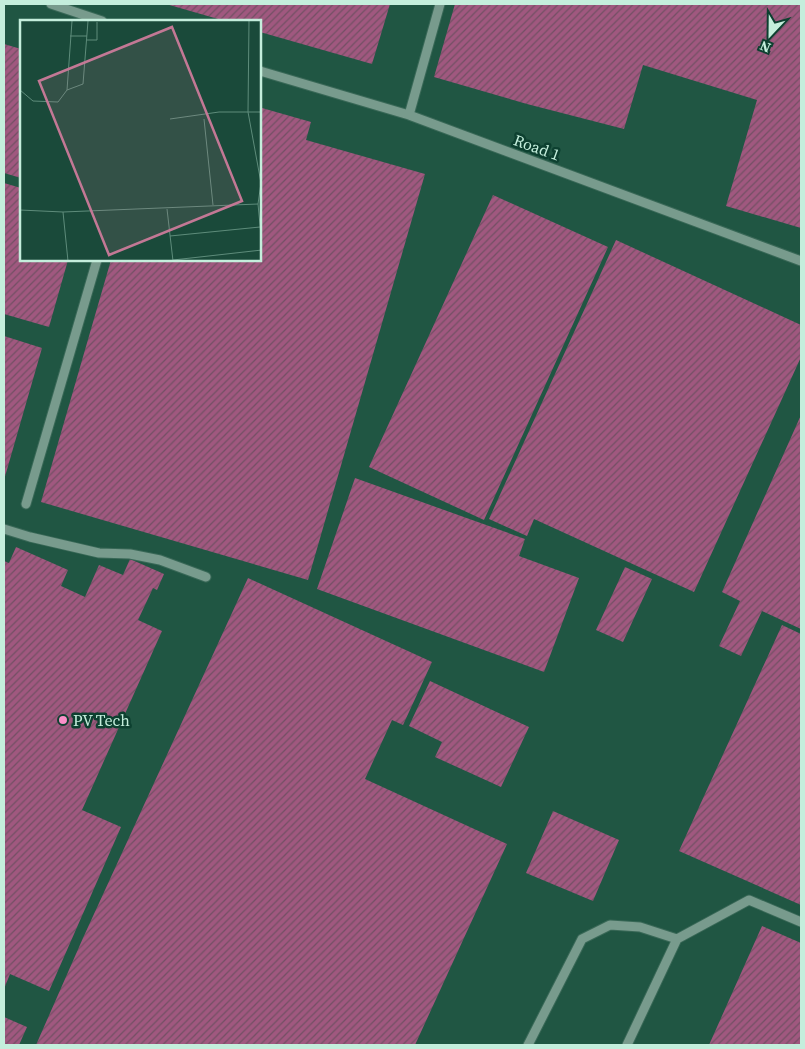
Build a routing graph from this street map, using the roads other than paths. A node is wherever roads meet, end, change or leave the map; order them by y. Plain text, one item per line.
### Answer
1 (51, 4) edge
2 (440, 4) edge
3 (99, 20) edge
4 (261, 71) edge
5 (409, 115) junction
6 (97, 261) edge
7 (801, 261) edge
8 (26, 504) dead end
9 (4, 529) edge
10 (206, 578) dead end
11 (801, 922) edge
12 (677, 939) junction
13 (528, 1045) edge
14 (627, 1045) edge

1 - 3 street
2 - 5 street
4 - 5 street, Road 1
5 - 7 street, Road 1
6 - 8 street
9 - 10 street
11 - 12 street
12 - 13 street
12 - 14 street

